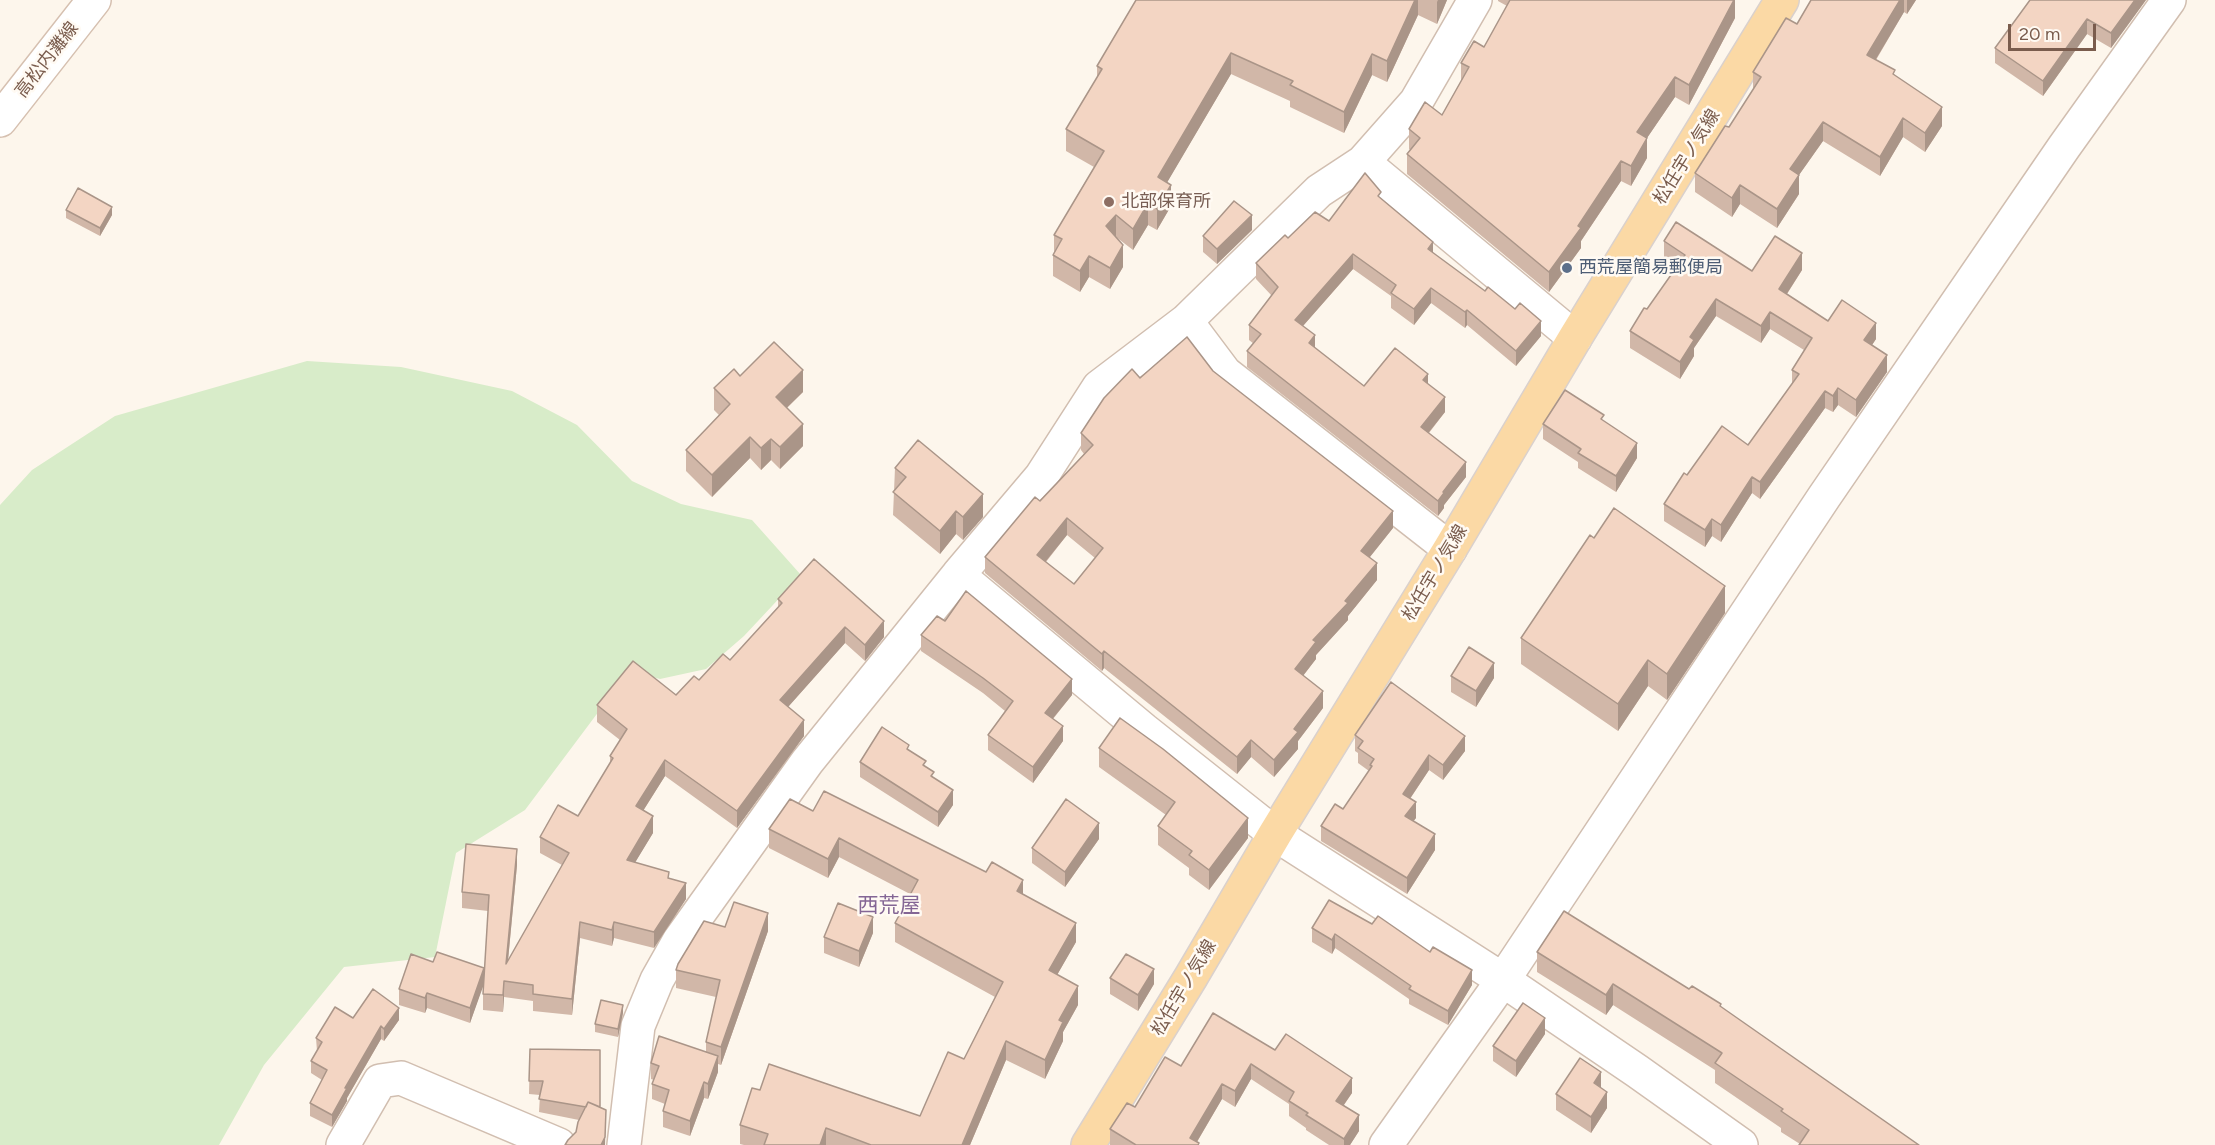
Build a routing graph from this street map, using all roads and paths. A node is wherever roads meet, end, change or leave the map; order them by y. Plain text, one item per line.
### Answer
1 (94, 0) edge
2 (1475, 0) edge
3 (1782, 0) edge
4 (2169, 0) edge
5 (0, 120) edge
6 (1363, 162) junction
7 (1186, 321) junction
8 (1575, 338) junction
9 (1450, 549) junction
10 (958, 575) junction
11 (1275, 834) junction
12 (1503, 980) junction
13 (343, 1145) edge
14 (559, 1145) edge
15 (624, 1145) edge
16 (1088, 1145) edge
17 (1386, 1145) edge
18 (1741, 1145) edge

1 - 5 street, 高松内灘線
2 - 6 street
3 - 8 main road, 松任宇ノ気線
4 - 12 street
6 - 7 street
6 - 8 street
7 - 9 street
7 - 10 street
8 - 9 main road, 松任宇ノ気線
9 - 11 main road, 松任宇ノ気線
10 - 11 street
10 - 15 street
11 - 12 street
11 - 16 main road, 松任宇ノ気線
12 - 17 street
12 - 18 street
13 - 14 street

